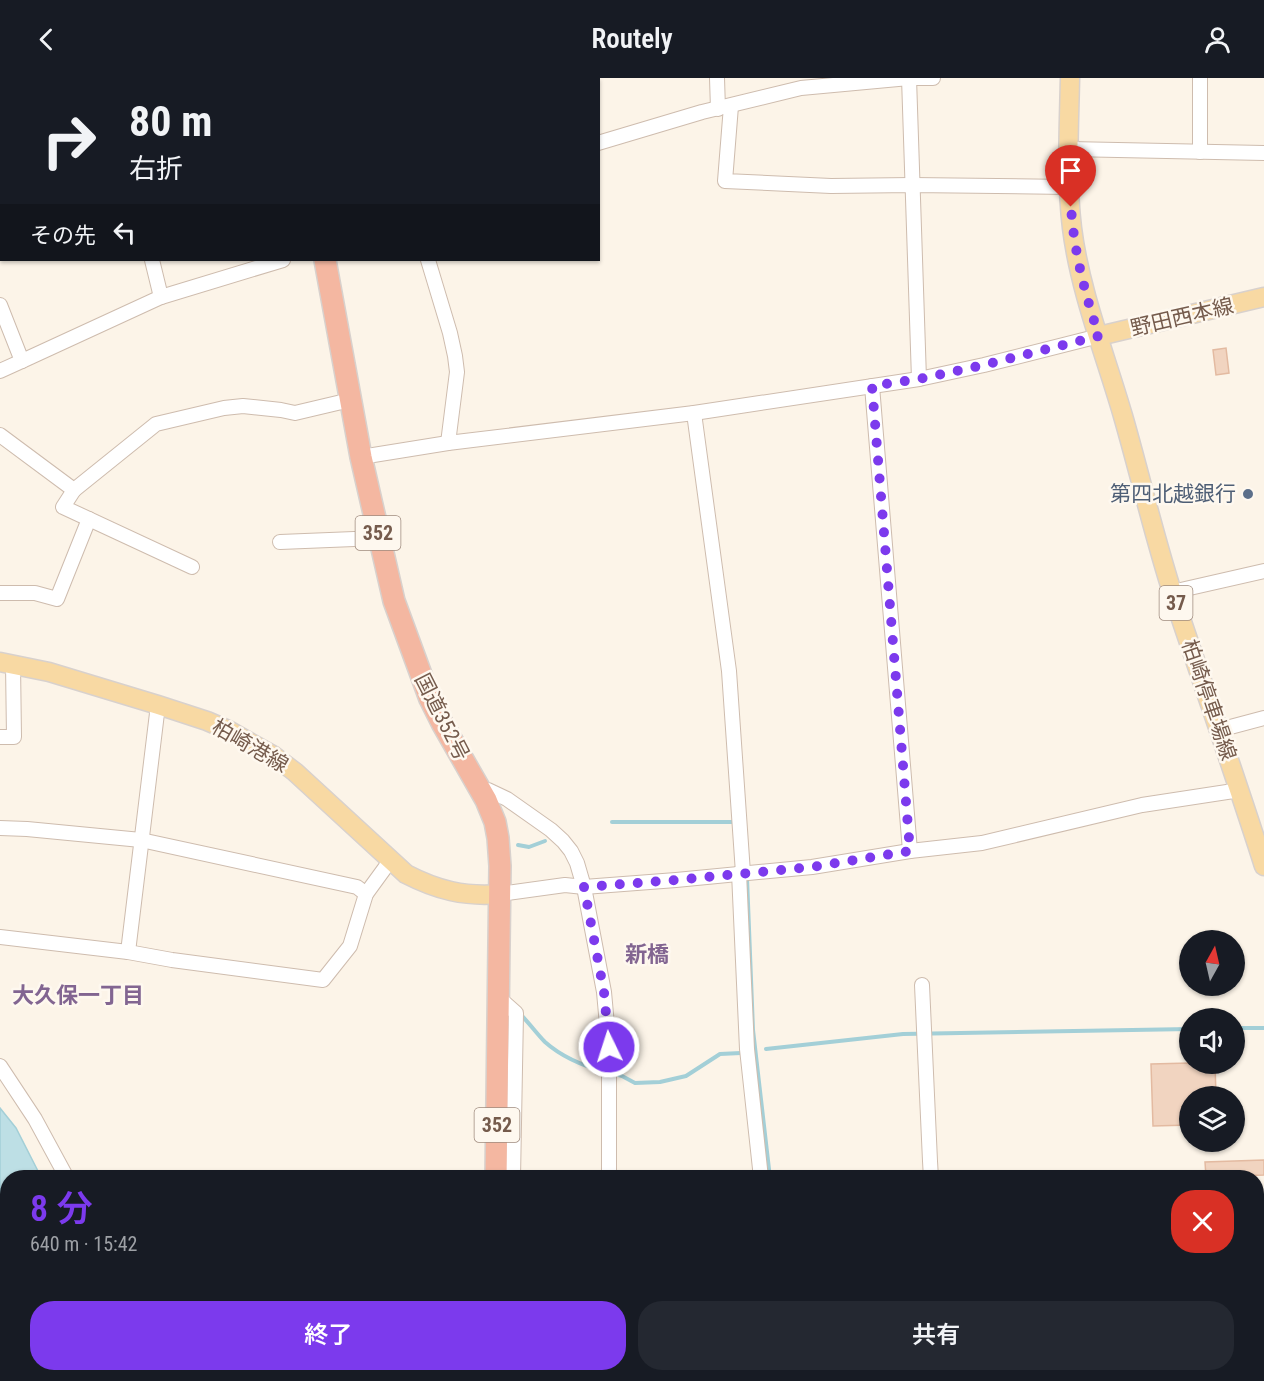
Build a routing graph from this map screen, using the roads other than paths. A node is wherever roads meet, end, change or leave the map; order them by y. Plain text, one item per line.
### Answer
1 (717, 78) edge
2 (909, 78) edge
3 (933, 78) edge
4 (1070, 78) edge
5 (1200, 78) edge
6 (724, 107) junction
7 (600, 142) edge
8 (1069, 149) junction
9 (1200, 152) junction
10 (1264, 153) edge
11 (912, 185) junction
12 (1069, 187) junction
13 (152, 261) edge
14 (280, 261) edge
15 (325, 261) edge
16 (428, 261) edge
17 (161, 297) junction
18 (1264, 297) edge
19 (0, 305) edge
20 (1099, 336) junction
21 (22, 361) junction
22 (0, 371) edge
23 (919, 379) junction
24 (872, 386) junction
25 (350, 400) junction
26 (694, 413) junction
27 (0, 435) edge
28 (448, 443) junction
29 (361, 457) junction
30 (74, 490) junction
31 (89, 519) junction
32 (379, 538) junction
33 (280, 542) dead end
34 (192, 567) dead end
35 (1264, 571) edge
36 (0, 592) edge
37 (1172, 592) junction
38 (6, 663) edge
39 (158, 705) junction
40 (1264, 718) edge
41 (1219, 730) junction
42 (0, 737) edge
43 (481, 790) junction
44 (1240, 790) junction
45 (0, 828) edge
46 (141, 840) junction
47 (910, 851) junction
48 (390, 861) junction
49 (1264, 866) edge
50 (741, 873) junction
51 (584, 887) junction
52 (366, 894) junction
53 (500, 894) junction
54 (0, 937) edge
55 (128, 952) junction
56 (922, 986) dead end
57 (499, 998) junction
58 (0, 1066) edge
59 (63, 1170) edge
60 (496, 1170) edge
61 (513, 1170) edge
62 (609, 1170) edge
63 (760, 1170) edge
64 (931, 1170) edge

1 - 6 street
2 - 3 street
2 - 6 street
2 - 11 street
4 - 8 main road, 柏崎停車場線 / 37
5 - 9 street
6 - 7 street
6 - 11 street
8 - 9 street
8 - 12 main road, 柏崎停車場線 / 37
9 - 10 street
11 - 12 street
11 - 23 street
12 - 20 main road, 柏崎停車場線 / 37
13 - 17 street
14 - 17 street
15 - 25 highway, 国道352号 / 352
16 - 28 street
17 - 21 street
18 - 20 main road, 野田西本線
19 - 21 street
20 - 23 street
20 - 37 main road, 柏崎停車場線 / 37
21 - 22 street
23 - 24 street
24 - 26 street
24 - 47 street
25 - 29 highway, 国道352号 / 352
25 - 30 street
26 - 28 street
26 - 50 street
27 - 30 street
28 - 29 street
29 - 32 highway, 国道352号 / 352
30 - 31 street
31 - 34 street
31 - 36 street
32 - 33 street
32 - 43 highway, 国道352号 / 352
35 - 37 street
37 - 41 main road, 柏崎停車場線 / 37
38 - 39 main road, 柏崎港線
38 - 42 street
39 - 46 street
39 - 48 main road, 柏崎港線
40 - 41 street
41 - 44 main road, 柏崎停車場線 / 37
43 - 51 street
43 - 53 highway, 国道352号 / 352
44 - 47 street
44 - 49 main road, 柏崎停車場線 / 37
45 - 46 street
46 - 52 street
46 - 55 street
47 - 50 street
48 - 52 street
48 - 53 main road, 柏崎港線
50 - 51 street
50 - 63 street
51 - 53 street
51 - 62 street
52 - 55 street
53 - 57 highway, 国道352号 / 352
54 - 55 street
56 - 64 street
57 - 60 highway, 国道352号 / 352
57 - 61 street
58 - 59 street

